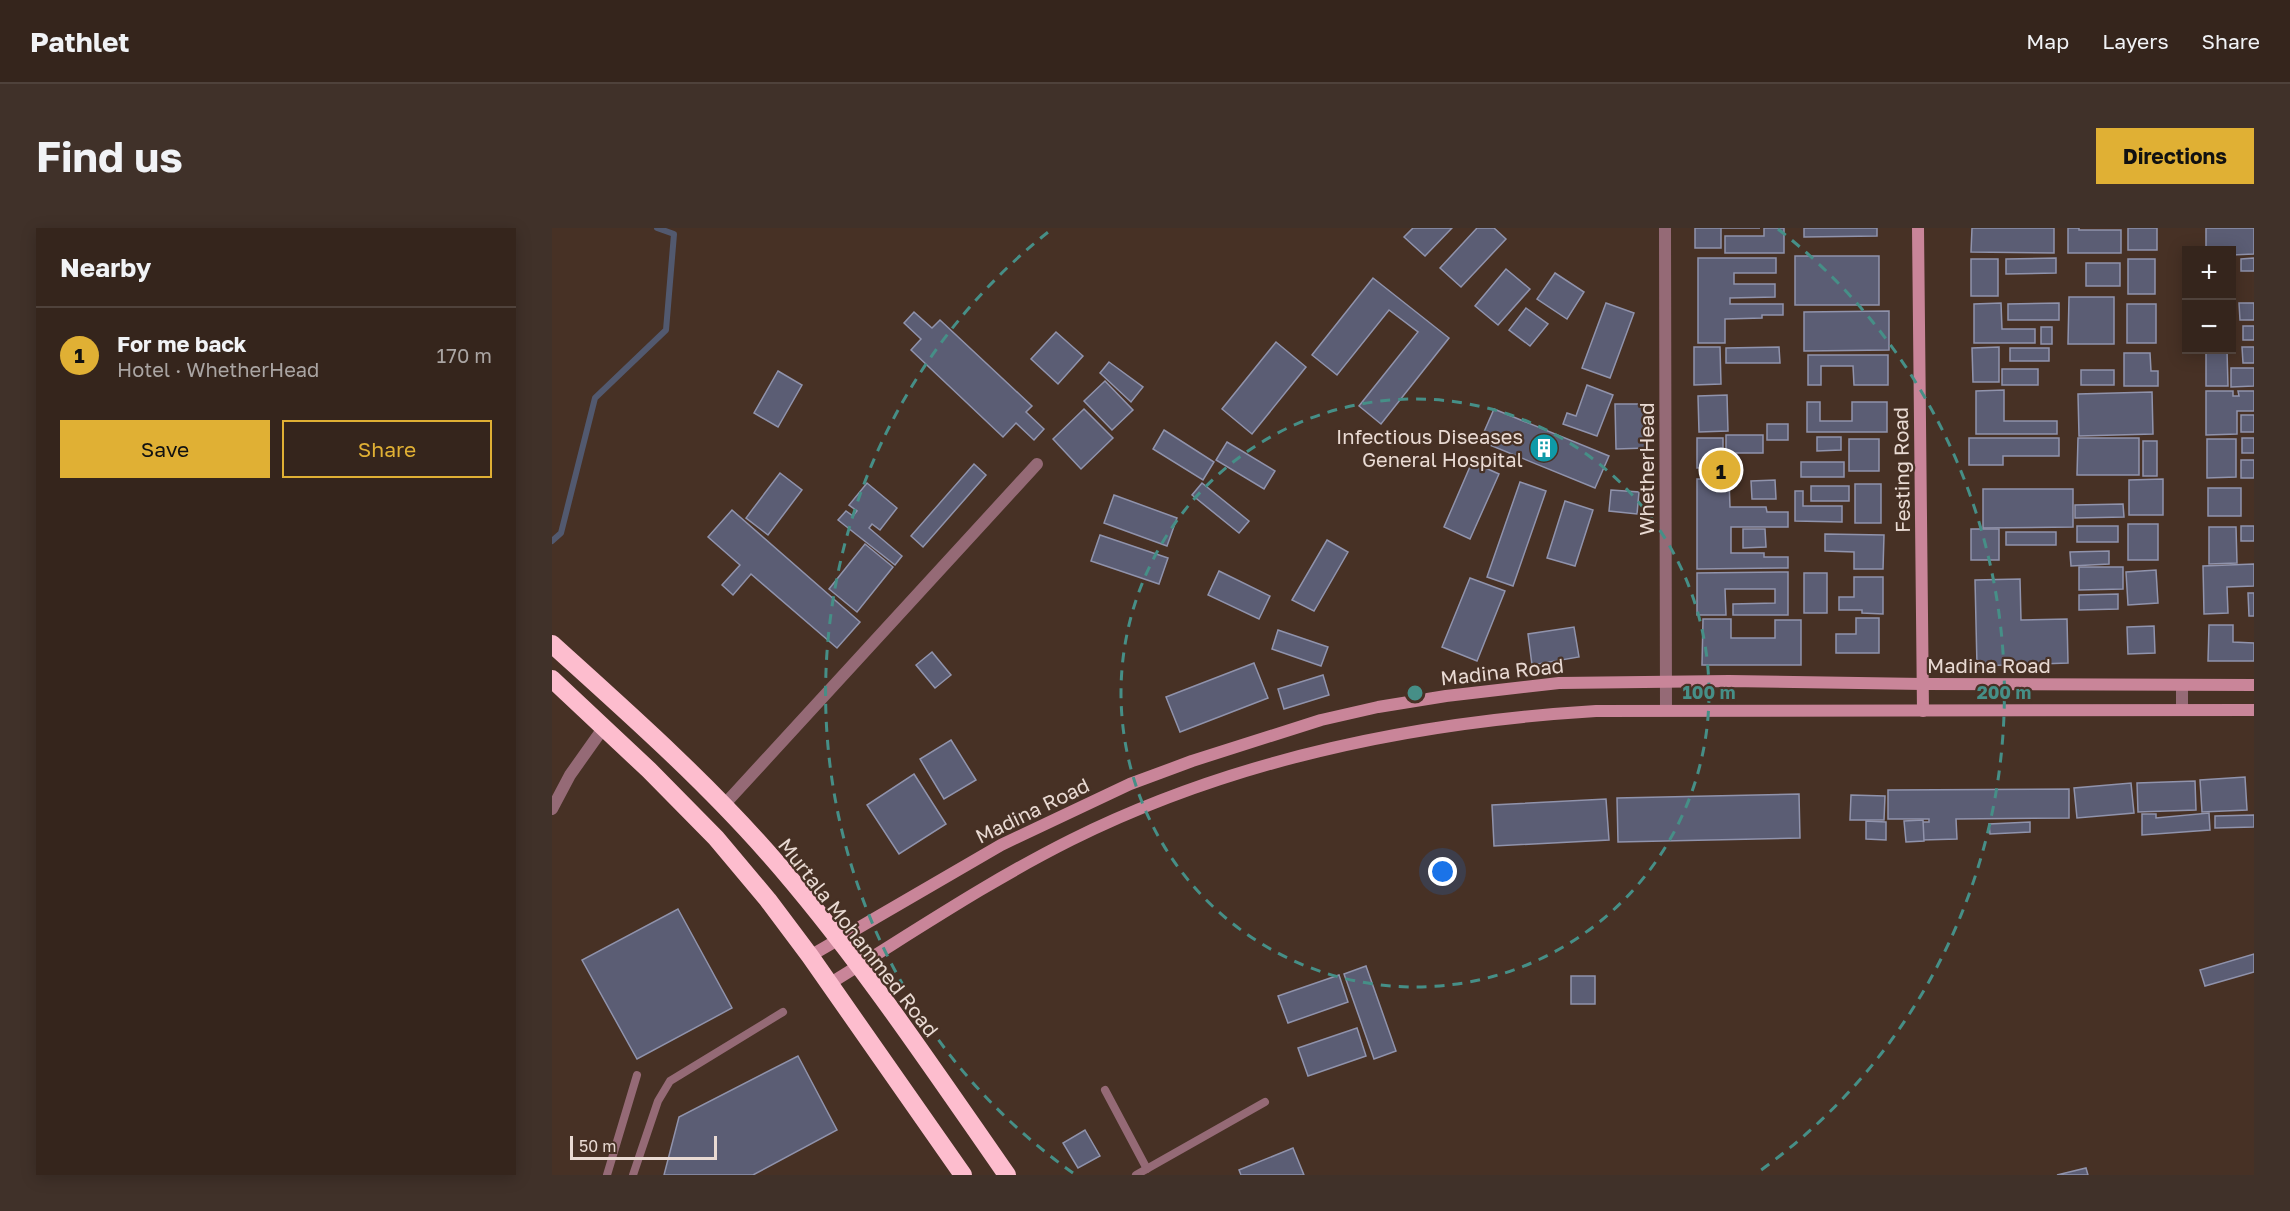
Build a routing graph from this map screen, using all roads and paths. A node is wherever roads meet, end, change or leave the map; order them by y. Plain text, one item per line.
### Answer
1 (1665, 228) edge
2 (1918, 228) edge
3 (1037, 464) dead end
4 (552, 644) edge
5 (552, 680) edge
6 (1665, 682) junction
7 (1923, 684) junction
8 (2181, 685) junction
9 (2254, 685) edge
10 (1666, 709) junction
11 (2182, 710) junction
12 (2254, 710) edge
13 (1923, 711) junction
14 (604, 728) junction
15 (723, 806) junction
16 (552, 809) edge
17 (838, 940) junction
18 (810, 956) junction
19 (858, 966) junction
20 (829, 984) junction
21 (783, 1012) dead end
22 (637, 1075) dead end
23 (1105, 1090) dead end
24 (1265, 1102) dead end
25 (1147, 1169) junction
26 (608, 1175) edge
27 (633, 1175) edge
28 (963, 1175) edge
29 (1007, 1175) edge
30 (1136, 1175) edge

1 - 6 street, WhetherHead
2 - 7 main road, Festing Road
3 - 15 street
4 - 15 highway, Murtala Mohammed Road
5 - 14 highway
6 - 7 main road, Madina Road
6 - 10 street, WhetherHead
6 - 17 main road, Madina Road
7 - 8 main road, Madina Road
7 - 13 main road, Festing Road
8 - 9 main road, Madina Road
8 - 11 street
10 - 13 main road
10 - 19 main road
11 - 12 main road
11 - 13 main road
14 - 16 street
14 - 18 highway
15 - 17 highway, Murtala Mohammed Road
17 - 18 main road, Madina Road
17 - 19 highway, Murtala Mohammed Road
18 - 20 highway
19 - 20 main road
19 - 29 highway, Murtala Mohammed Road
20 - 28 highway
21 - 27 lane
22 - 26 lane
23 - 25 lane
24 - 25 lane
25 - 30 lane

